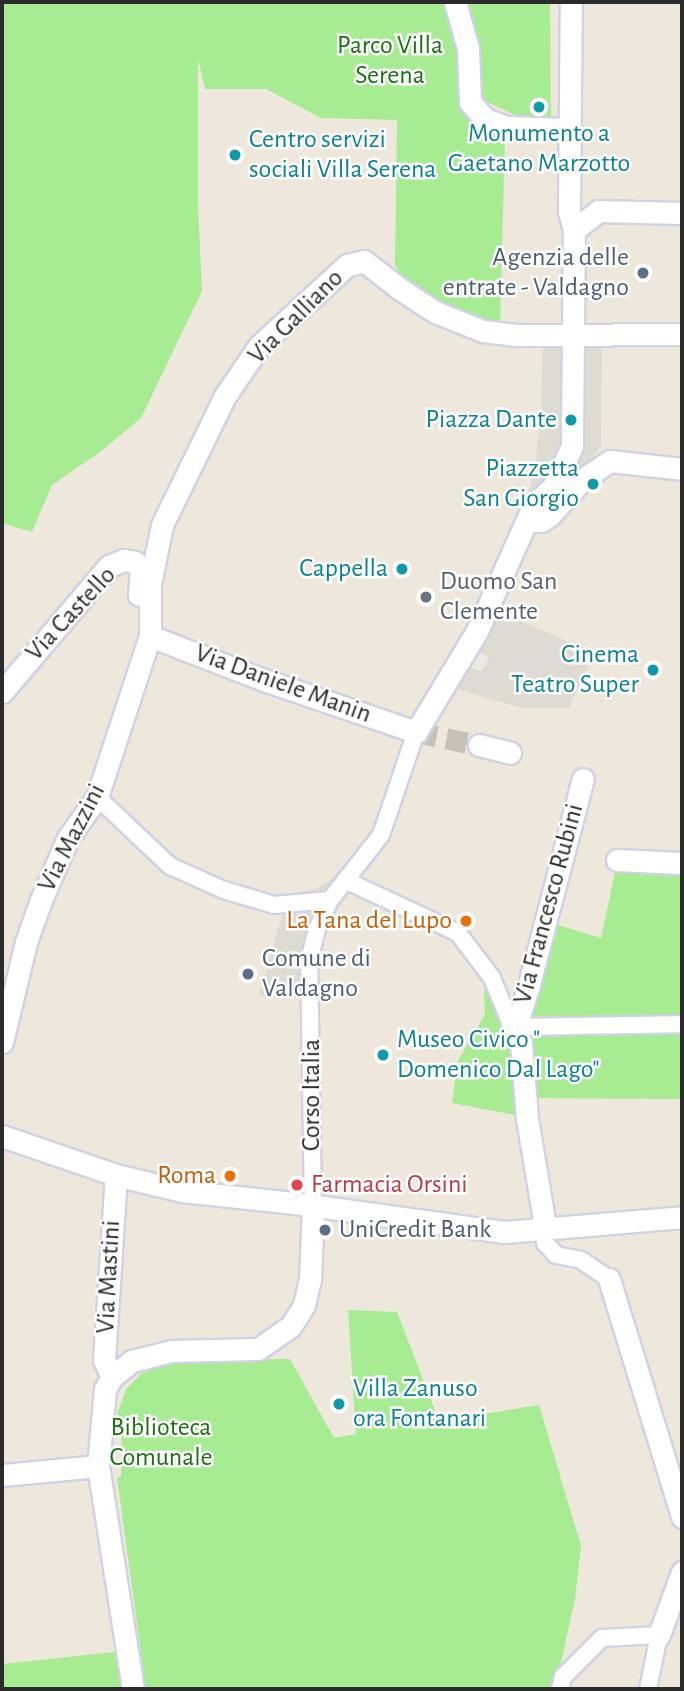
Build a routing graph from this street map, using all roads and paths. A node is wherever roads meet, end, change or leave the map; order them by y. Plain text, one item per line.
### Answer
1 (455, 2) edge
2 (571, 2) edge
3 (569, 129) junction
4 (682, 213) edge
5 (574, 230) junction
6 (573, 334) junction
7 (682, 334) edge
8 (682, 469) edge
9 (527, 521) junction
10 (150, 612) junction
11 (150, 636) junction
12 (2, 692) edge
13 (416, 732) junction
14 (480, 745) tunnel mouth
15 (510, 752) dead end
16 (583, 779) dead end
17 (97, 797) junction
18 (617, 860) dead end
19 (682, 863) edge
20 (345, 880) junction
21 (330, 900) junction
22 (682, 1024) edge
23 (512, 1027) junction
24 (2, 1042) edge
25 (2, 1136) edge
26 (116, 1175) junction
27 (313, 1206) junction
28 (682, 1217) edge
29 (545, 1226) junction
30 (609, 1279) joint
31 (112, 1377) junction
32 (98, 1466) junction
33 (2, 1475) edge
34 (682, 1517) edge
35 (682, 1572) edge
36 (659, 1635) junction
37 (133, 1689) edge
38 (560, 1689) edge
39 (648, 1689) edge

1 - 3 street
2 - 3 street
3 - 5 street
4 - 5 street
5 - 6 street
6 - 7 street, Via Galliano
6 - 9 street
6 - 10 street, Via Galliano
8 - 9 street
9 - 13 street, Corso Italia
10 - 11 street, Via Galliano
10 - 12 street, Via Castello
11 - 13 street, Via Daniele Manin
11 - 17 street, Via Mazzini
13 - 20 street, Corso Italia
14 - 15 street
16 - 23 street, Via Francesco Rubini
17 - 21 street
17 - 24 street, Via Mazzini
18 - 19 street
20 - 21 street, Corso Italia
20 - 23 street
21 - 27 street, Corso Italia
22 - 23 street
23 - 29 street
25 - 26 street
26 - 27 street
26 - 31 street, Via Mastini
27 - 29 street
27 - 31 street, Corso Italia
28 - 29 street
29 - 30 street
30 - 34 street
31 - 32 street
32 - 33 street
32 - 37 street
35 - 36 street
36 - 38 street
36 - 39 street

